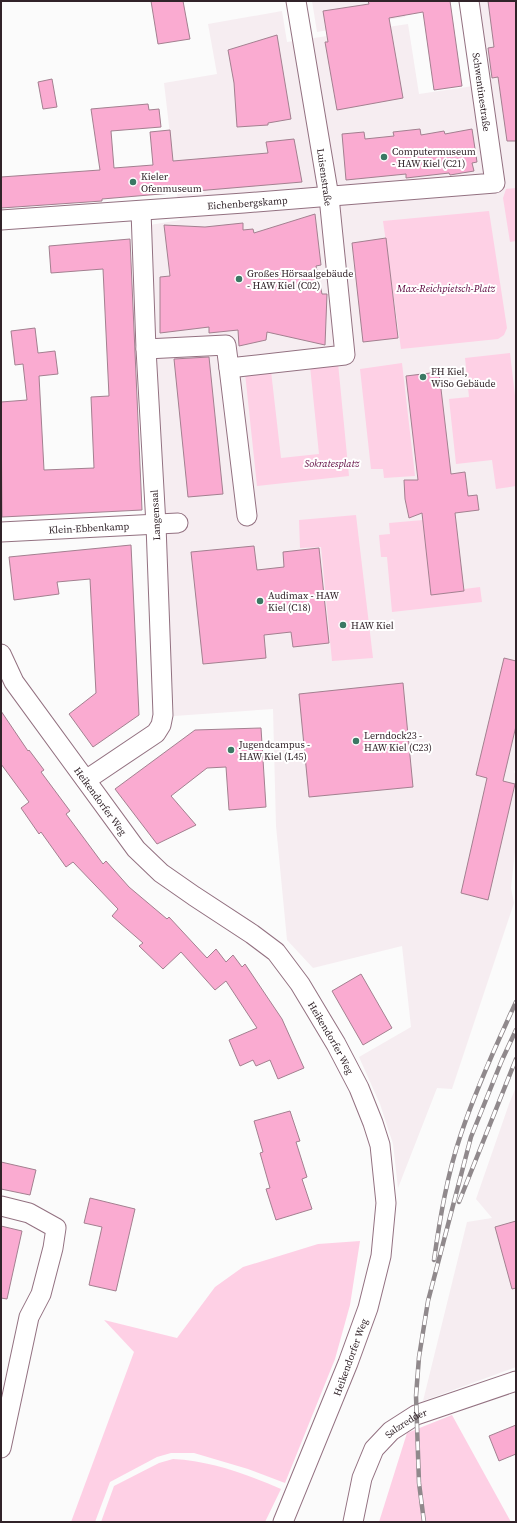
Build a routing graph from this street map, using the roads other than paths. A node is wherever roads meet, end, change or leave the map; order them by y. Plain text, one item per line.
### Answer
1 (296, 1) edge
2 (469, 1) edge
3 (495, 182) joint
4 (329, 196) junction
5 (141, 211) junction
6 (1, 220) edge
7 (146, 349) junction
8 (229, 368) junction
9 (246, 516) dead end
10 (178, 523) dead end
11 (156, 525) junction
12 (1, 532) edge
13 (1, 654) edge
14 (86, 780) junction
15 (1, 1206) edge
16 (516, 1381) edge
17 (1, 1448) edge
18 (283, 1522) edge
19 (353, 1522) edge

1 - 4 street, Luisenstraße
2 - 3 street, Schwentinestraße
3 - 4 street, Eichenbergskamp
4 - 5 street, Eichenbergskamp
4 - 8 street, Luisenstraße
5 - 6 street, Eichenbergskamp
5 - 7 street, Langensaal
7 - 8 street
7 - 11 street, Langensaal
8 - 9 street
10 - 11 street, Klein-Ebbenkamp
11 - 12 street, Klein-Ebbenkamp
11 - 14 street, Langensaal
13 - 14 street, Heikendorfer Weg
14 - 18 street, Heikendorfer Weg
15 - 17 street
16 - 19 street, Salzredder

